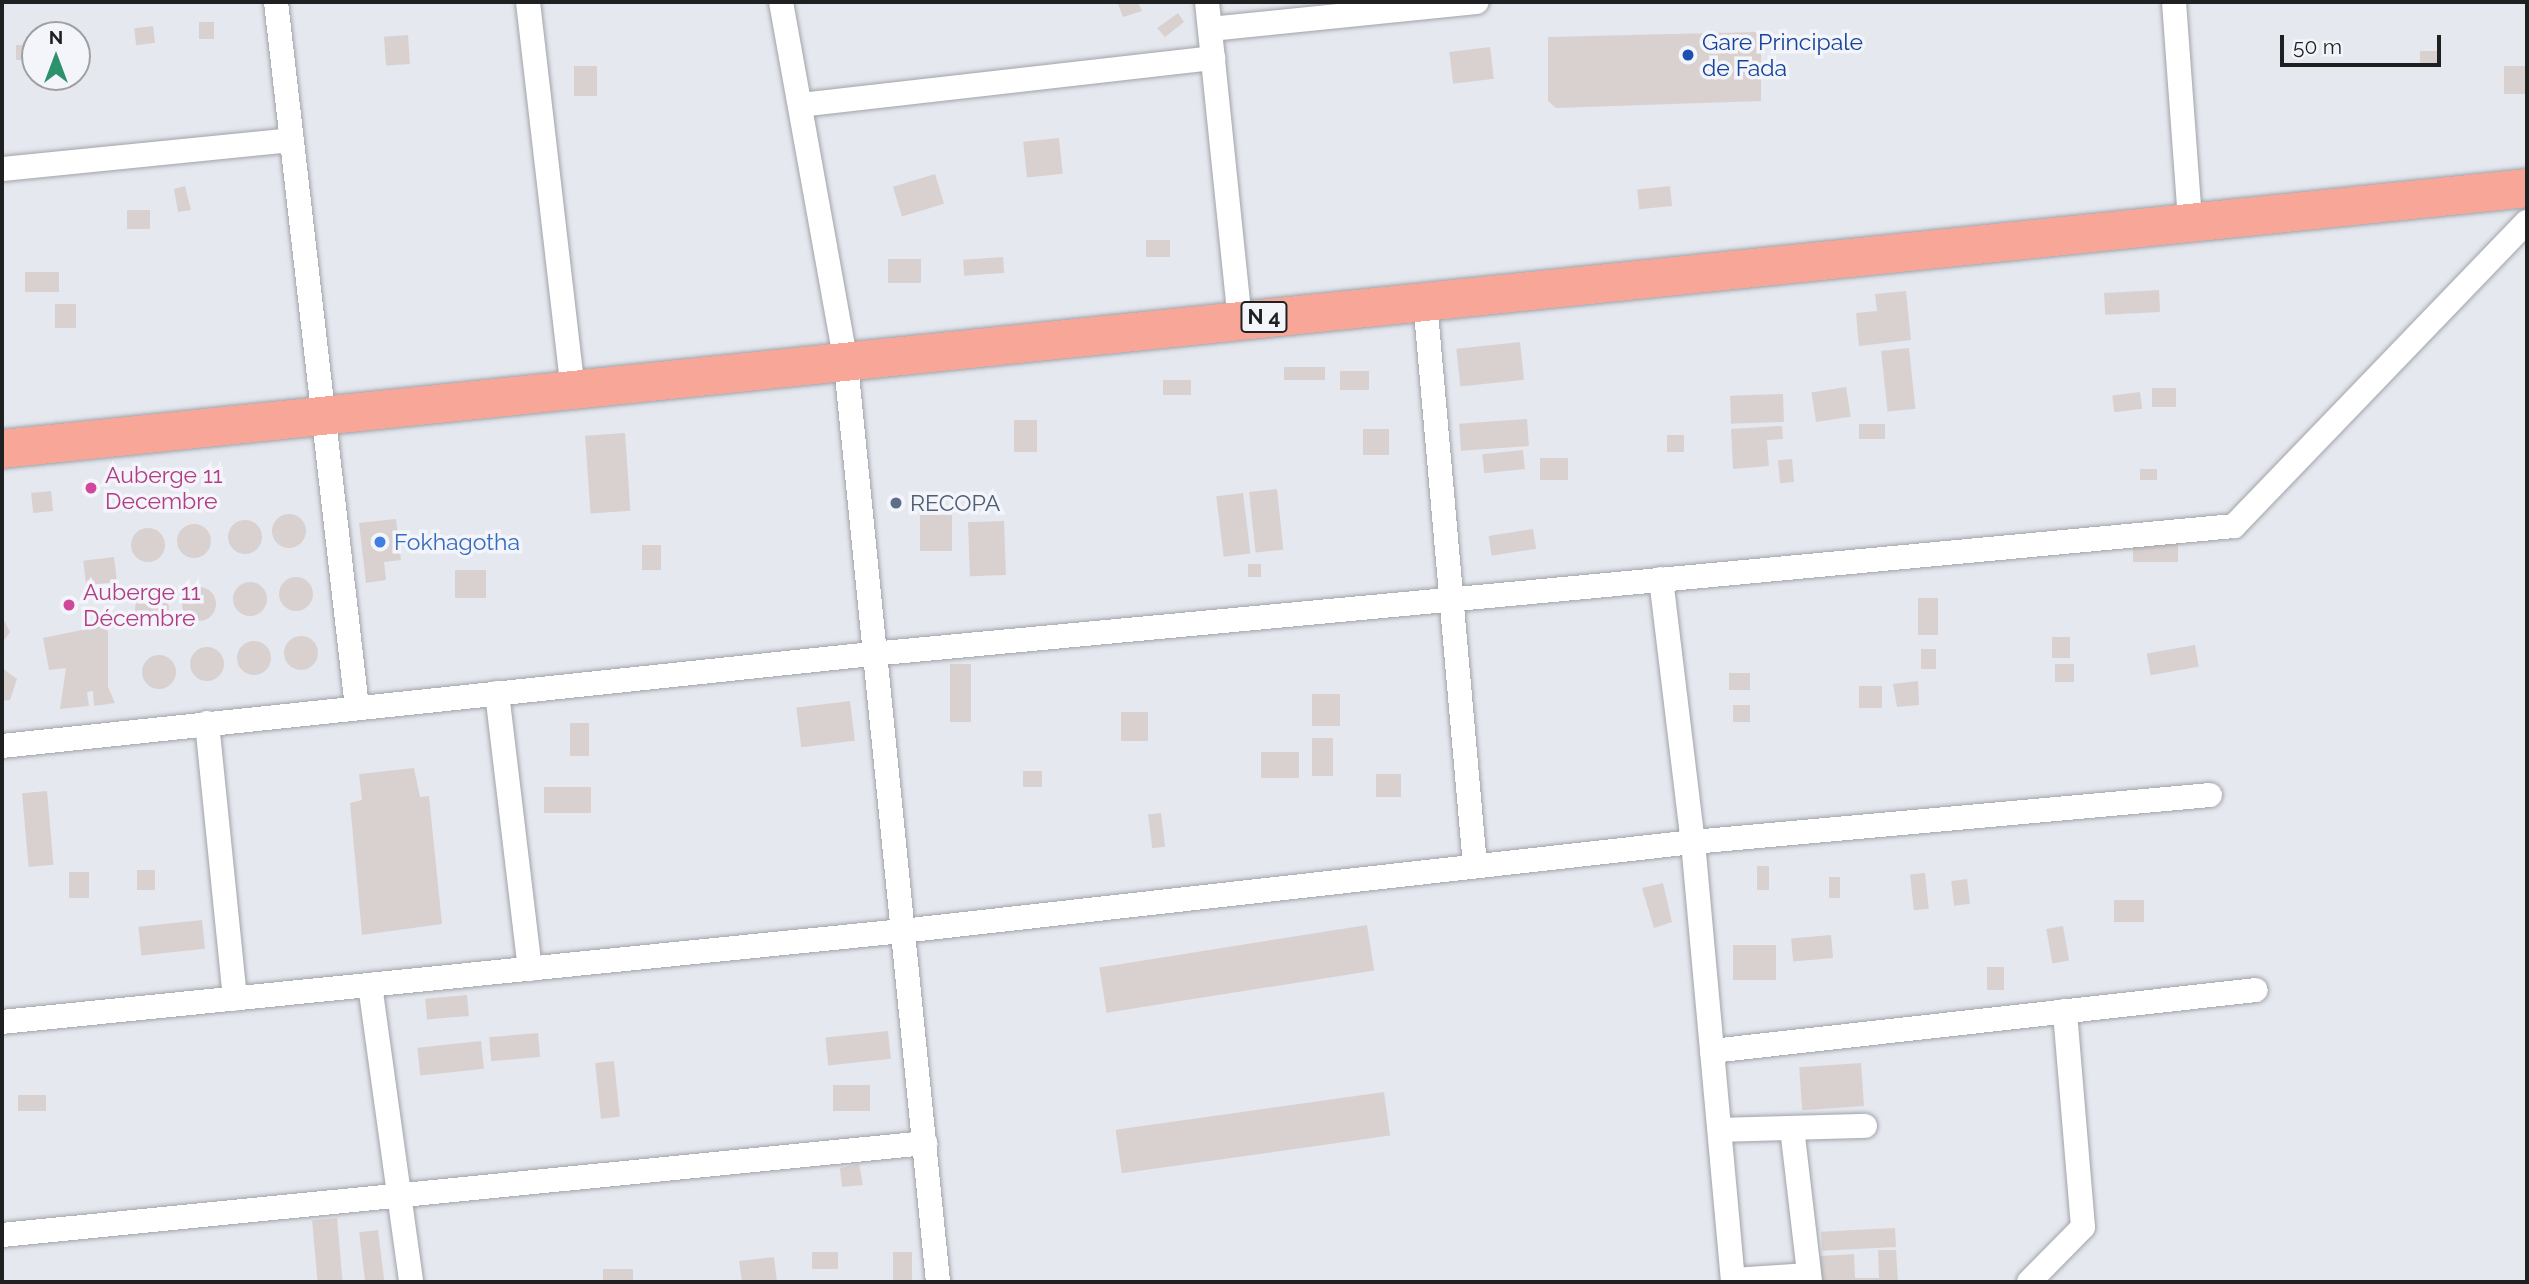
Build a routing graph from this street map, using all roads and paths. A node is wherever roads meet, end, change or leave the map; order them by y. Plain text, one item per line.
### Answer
1 (276, 2) edge
2 (528, 2) edge
3 (781, 2) edge
4 (1207, 2) edge
5 (1478, 2) edge
6 (2174, 2) edge
7 (1210, 29) junction
8 (1213, 58) junction
9 (800, 105) junction
10 (292, 140) junction
11 (2, 169) edge
12 (2527, 188) edge
13 (2190, 222) junction
14 (2527, 222) edge
15 (1425, 301) junction
16 (1240, 320) junction
17 (846, 365) junction
18 (573, 393) junction
19 (323, 418) junction
20 (2, 449) edge
21 (1661, 579) junction
22 (1452, 598) junction
23 (872, 654) junction
24 (497, 693) junction
25 (357, 707) junction
26 (207, 723) junction
27 (2, 746) edge
28 (2210, 795) dead end
29 (1693, 842) junction
30 (1475, 866) junction
31 (902, 931) junction
32 (530, 969) junction
33 (370, 985) junction
34 (2256, 990) dead end
35 (235, 999) junction
36 (2065, 1012) junction
37 (2, 1022) edge
38 (1712, 1051) junction
39 (1865, 1126) dead end
40 (1792, 1128) junction
41 (1720, 1130) junction
42 (925, 1143) junction
43 (401, 1196) junction
44 (2, 1235) edge
45 (1809, 1279) edge
46 (1733, 1281) edge
47 (411, 1282) edge
48 (938, 1282) edge
49 (2029, 1282) edge

1 - 10 street
2 - 18 street
3 - 9 street
4 - 7 street
5 - 7 street
6 - 13 street
7 - 8 street
8 - 9 street
8 - 16 street
9 - 17 street
10 - 11 street
10 - 19 street
12 - 13 highway, N 4
13 - 15 highway, N 4
14 - 21 street
15 - 16 highway, N 4
15 - 22 street
16 - 17 highway, N 4
17 - 18 highway, N 4
17 - 23 street
18 - 19 highway, N 4
19 - 20 highway, N 4
19 - 25 street
21 - 22 street
21 - 29 street
22 - 23 street
22 - 30 street
23 - 24 street
23 - 31 street
24 - 25 street
24 - 32 street
25 - 26 street
26 - 27 street
26 - 35 street
28 - 29 street
29 - 30 street
29 - 38 street
30 - 31 street
31 - 32 street
31 - 42 street
32 - 33 street
33 - 35 street
33 - 43 street
34 - 36 street
35 - 37 street
36 - 38 street
36 - 49 street
38 - 41 street
39 - 40 street
40 - 41 street
40 - 45 street
41 - 46 street
42 - 43 street
42 - 48 street
43 - 44 street
43 - 47 street
45 - 46 street

